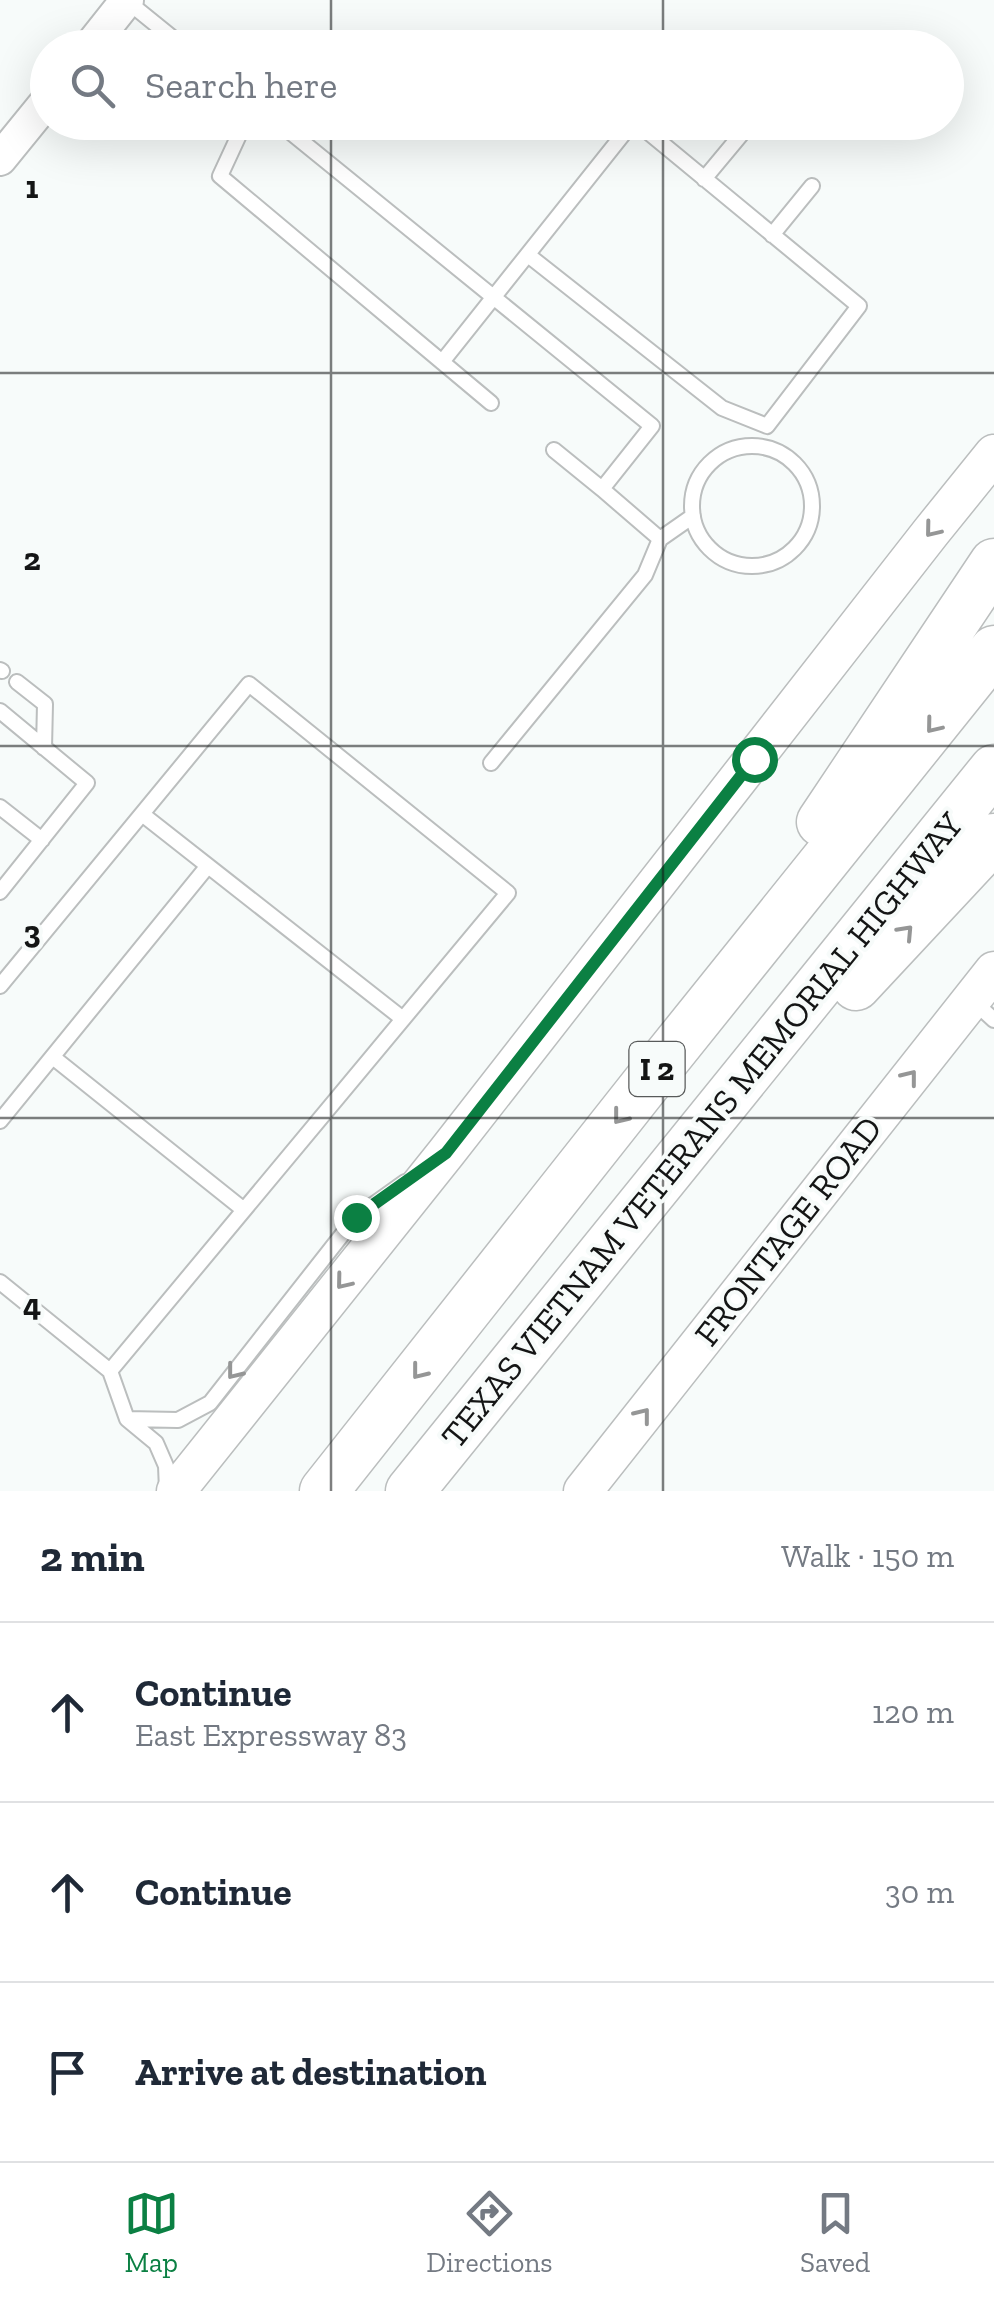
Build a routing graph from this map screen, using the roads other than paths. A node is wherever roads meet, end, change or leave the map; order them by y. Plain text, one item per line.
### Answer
1 (127, 0) edge
2 (103, 30) edge
3 (163, 30) edge
4 (30, 122) edge
5 (237, 140) edge
6 (300, 140) edge
7 (620, 140) edge
8 (656, 140) edge
9 (736, 140) edge
10 (0, 160) edge
11 (704, 178) junction
12 (812, 186) dead end
13 (772, 235) junction
14 (528, 254) junction
15 (494, 297) junction
16 (442, 362) junction
17 (491, 404) dead end
18 (767, 426) junction
19 (762, 447) junction
20 (554, 450) dead end
21 (994, 454) edge
22 (602, 489) junction
23 (693, 516) junction
24 (660, 539) junction
25 (994, 563) edge
26 (994, 650) edge
27 (17, 682) dead end
28 (0, 712) edge
29 (44, 748) junction
30 (491, 763) dead end
31 (994, 769) edge
32 (0, 807) edge
33 (142, 814) junction
34 (994, 838) edge
35 (42, 840) junction
36 (207, 867) junction
37 (0, 892) edge
38 (0, 986) edge
39 (987, 997) edge
40 (402, 1020) junction
41 (54, 1058) junction
42 (660, 1066) junction
43 (0, 1121) edge
44 (446, 1153) junction
45 (244, 1210) junction
46 (0, 1282) edge
47 (577, 1284) junction
48 (110, 1371) junction
49 (127, 1419) junction
50 (168, 1491) edge
51 (176, 1491) edge
52 (324, 1491) edge
53 (410, 1491) edge
54 (582, 1491) edge

1 - 2 street
1 - 3 lane
4 - 10 street
5 - 16 lane
6 - 15 lane
7 - 14 lane
8 - 11 lane
9 - 11 lane
11 - 13 lane
12 - 13 lane
13 - 18 lane
14 - 15 lane
14 - 18 lane
15 - 16 lane
15 - 22 lane
16 - 17 lane
18 - 19 lane
19 - 23 lane
19 - 23 lane
20 - 22 lane
21 -> 44 main road
22 - 24 lane
23 - 24 lane
24 - 30 lane
25 - 42 highway
26 -> 42 highway, TEXAS VIETNAM VETERANS MEMORIAL HIGHWAY / I 2
27 - 29 lane
28 - 29 lane
29 - 35 lane
31 - 47 highway, TEXAS VIETNAM VETERANS MEMORIAL HIGHWAY / I 2
32 - 35 lane
33 - 36 lane
33 - 38 lane
33 - 40 lane
47 -> 34 highway
35 - 37 lane
36 - 40 lane
36 - 41 lane
54 -> 39 main road, FRONTAGE ROAD
40 - 45 lane
41 - 43 lane
41 - 45 lane
42 -> 52 highway, TEXAS VIETNAM VETERANS MEMORIAL HIGHWAY / I 2
44 -> 49 lane
44 -> 51 main road
45 - 48 lane
46 - 48 lane
47 - 53 highway, TEXAS VIETNAM VETERANS MEMORIAL HIGHWAY / I 2
48 - 49 lane
49 - 50 lane

